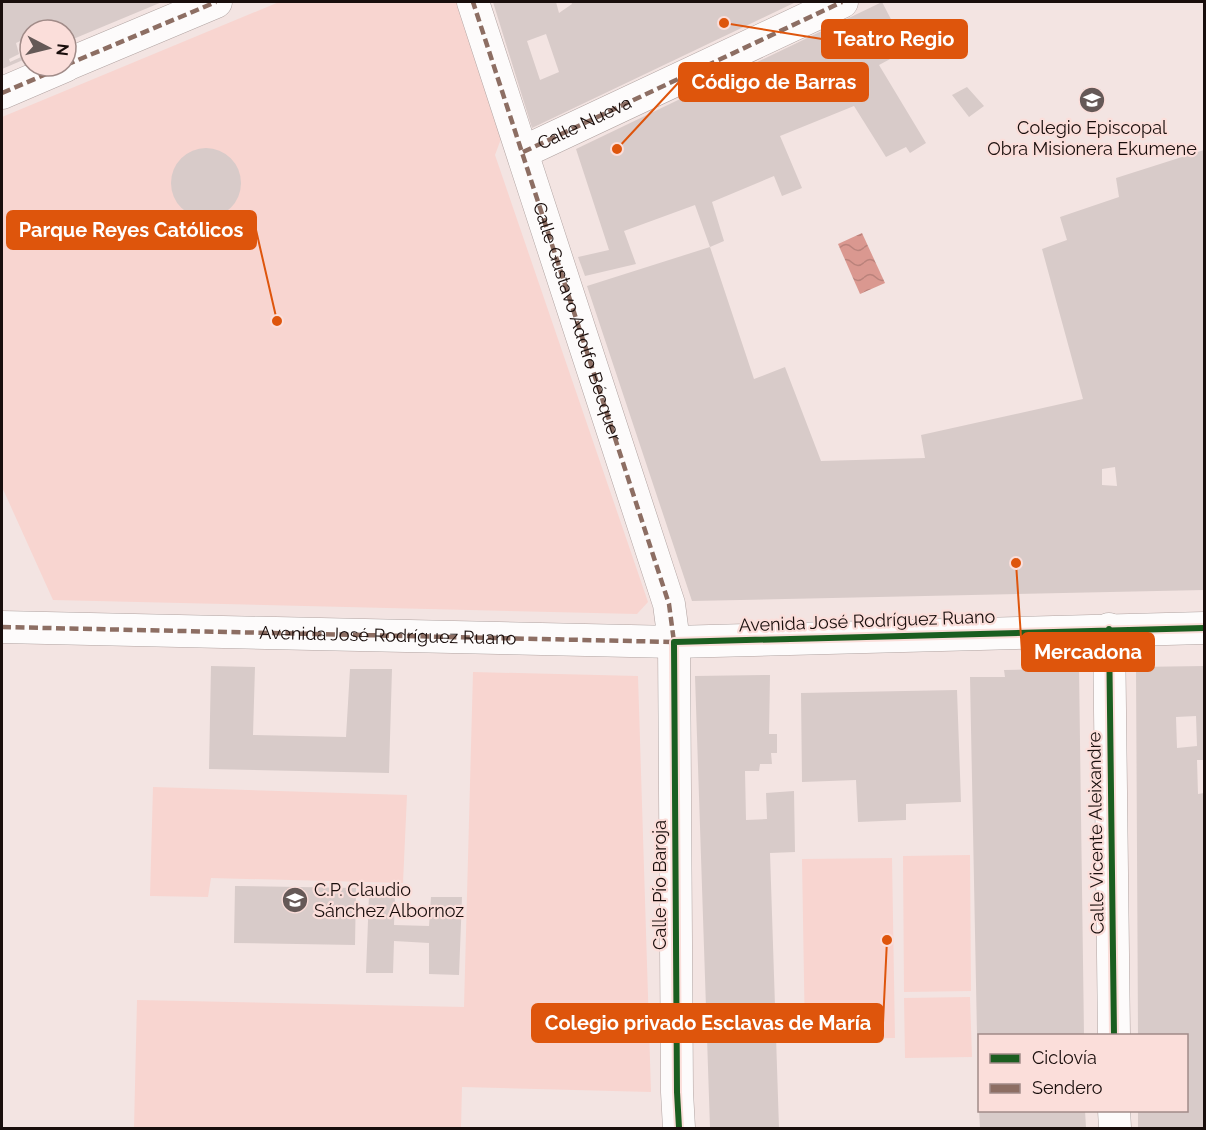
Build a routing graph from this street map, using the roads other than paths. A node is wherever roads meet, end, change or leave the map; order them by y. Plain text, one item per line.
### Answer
1 (216, 2) edge
2 (473, 2) edge
3 (842, 2) edge
4 (78, 60) edge
5 (37, 78) edge
6 (2, 93) edge
7 (523, 152) junction
8 (2, 627) edge
9 (1204, 628) edge
10 (1109, 629) junction
11 (674, 642) junction
12 (1114, 1034) edge
13 (1114, 1112) edge
14 (679, 1128) edge
15 (1115, 1128) edge

1 - 4 street
2 - 7 street, Calle Gustavo Adolfo Bécquer
3 - 7 street, Calle Nueva
5 - 6 street
7 - 11 street, Calle Gustavo Adolfo Bécquer
8 - 11 street, Avenida José Rodríguez Ruano
9 - 10 street, Avenida José Rodríguez Ruano
10 - 11 street, Avenida José Rodríguez Ruano
10 - 12 street, Calle Vicente Aleixandre
11 - 14 street, Calle Pío Baroja
13 - 15 street

